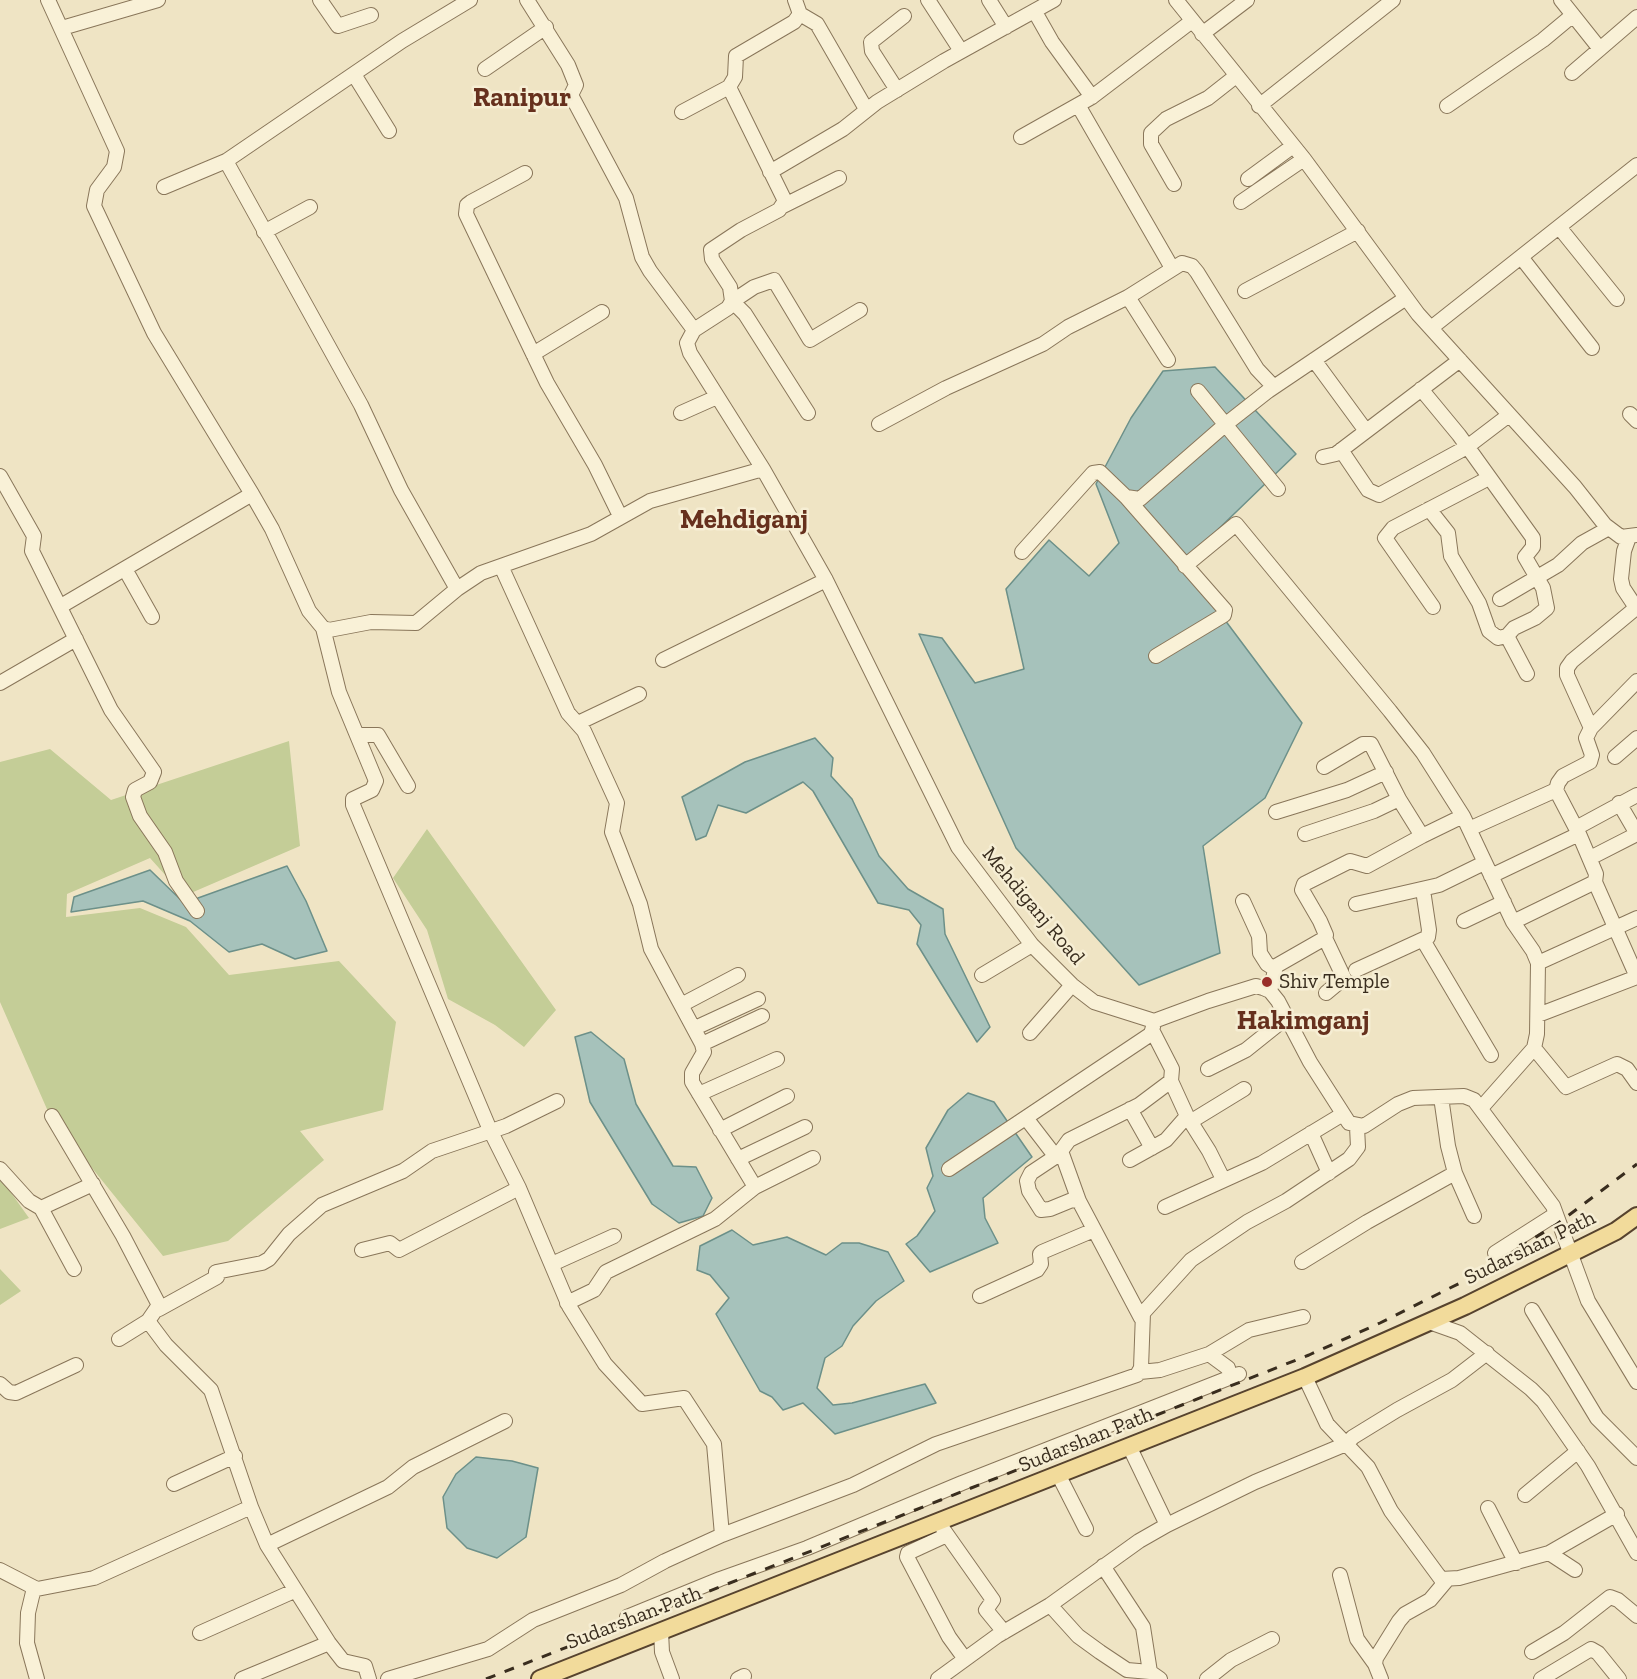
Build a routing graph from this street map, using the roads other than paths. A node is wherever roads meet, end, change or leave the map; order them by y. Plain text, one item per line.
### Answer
1 (48, 0) edge
2 (158, 0) edge
3 (320, 0) edge
4 (470, 0) edge
5 (526, 0) edge
6 (928, 0) edge
7 (989, 0) edge
8 (1054, 0) edge
9 (1247, 0) edge
10 (1393, 0) edge
11 (1562, 0) edge
12 (1184, 3) edge
13 (797, 7) edge
14 (1035, 12) junction
15 (371, 15) dead end
16 (1573, 15) junction
17 (904, 16) dead end
18 (1637, 17) edge
19 (1192, 21) junction
20 (546, 27) junction
21 (1006, 27) junction
22 (62, 28) junction
23 (1202, 34) junction
24 (1600, 49) junction
25 (961, 51) junction
26 (485, 69) dead end
27 (1572, 73) dead end
28 (355, 75) junction
29 (1236, 76) junction
30 (729, 87) junction
31 (897, 90) junction
32 (1092, 97) junction
33 (1078, 105) junction
34 (1259, 106) junction
35 (1447, 106) dead end
36 (866, 109) junction
37 (682, 112) dead end
38 (389, 131) dead end
39 (1021, 137) dead end
40 (1293, 146) junction
41 (1304, 159) junction
42 (226, 161) junction
43 (1637, 165) edge
44 (770, 172) junction
45 (525, 173) dead end
46 (839, 178) dead end
47 (1248, 179) dead end
48 (1174, 184) dead end
49 (164, 187) dead end
50 (1241, 202) dead end
51 (783, 206) junction
52 (310, 207) dead end
53 (1558, 227) junction
54 (1358, 231) junction
55 (264, 232) junction
56 (1521, 257) junction
57 (1172, 268) junction
58 (1245, 291) dead end
59 (1128, 297) junction
60 (1406, 298) junction
61 (1617, 299) dead end
62 (733, 301) junction
63 (860, 310) dead end
64 (602, 312) dead end
65 (1431, 328) junction
66 (694, 330) junction
67 (1592, 348) dead end
68 (533, 354) junction
69 (1168, 360) dead end
70 (1314, 360) junction
71 (1460, 360) junction
72 (1274, 387) junction
73 (1421, 389) junction
74 (1198, 391) dead end
75 (717, 397) junction
76 (681, 413) dead end
77 (808, 413) dead end
78 (1509, 415) junction
79 (879, 424) dead end
80 (1226, 424) junction
81 (1366, 431) junction
82 (1467, 447) junction
83 (1341, 450) junction
84 (1323, 457) dead end
85 (763, 469) junction
86 (0, 476) edge
87 (1489, 478) junction
88 (1278, 489) dead end
89 (252, 494) junction
90 (1126, 497) junction
91 (1429, 509) junction
92 (620, 516) junction
93 (1609, 528) junction
94 (1633, 536) edge
95 (1022, 552) dead end
96 (1637, 553) edge
97 (501, 566) junction
98 (1185, 566) junction
99 (125, 569) junction
100 (1537, 576) junction
101 (826, 580) junction
102 (457, 589) junction
103 (1500, 599) dead end
104 (62, 606) junction
105 (1433, 607) dead end
106 (1637, 608) edge
107 (152, 617) dead end
108 (323, 628) junction
109 (1507, 636) junction
110 (76, 639) junction
111 (1156, 656) dead end
112 (663, 660) dead end
113 (1527, 674) dead end
114 (1637, 681) edge
115 (0, 683) edge
116 (639, 694) dead end
117 (578, 723) junction
118 (1591, 728) junction
119 (357, 735) junction
120 (1637, 738) edge
121 (1615, 757) dead end
122 (1324, 767) dead end
123 (1386, 772) junction
124 (408, 786) dead end
125 (1556, 790) junction
126 (1637, 795) edge
127 (1399, 799) junction
128 (1619, 803) junction
129 (1276, 812) dead end
130 (1463, 816) junction
131 (1469, 829) junction
132 (1578, 831) junction
133 (1305, 834) dead end
134 (1422, 836) junction
135 (1590, 858) junction
136 (1484, 863) junction
137 (1491, 876) junction
138 (1595, 882) junction
139 (1423, 890) junction
140 (1243, 901) dead end
141 (1504, 902) junction
142 (1356, 904) dead end
143 (197, 911) dead end
144 (1637, 918) edge
145 (1464, 921) dead end
146 (1514, 922) junction
147 (1617, 928) junction
148 (1325, 938) junction
149 (1423, 940) junction
150 (1032, 945) junction
151 (1538, 963) junction
152 (1275, 969) junction
153 (1356, 970) dead end
154 (738, 975) dead end
155 (982, 975) dead end
156 (1637, 977) edge
157 (1072, 985) junction
158 (1270, 991) junction
159 (1326, 993) dead end
160 (758, 999) dead end
161 (682, 1004) junction
162 (1538, 1015) junction
163 (762, 1016) dead end
164 (1286, 1018) junction
165 (1154, 1026) junction
166 (695, 1028) junction
167 (1030, 1033) dead end
168 (702, 1044) junction
169 (1534, 1048) junction
170 (1491, 1055) dead end
171 (777, 1059) dead end
172 (1208, 1069) dead end
173 (1172, 1081) junction
174 (1637, 1083) edge
175 (1244, 1089) dead end
176 (699, 1094) junction
177 (787, 1096) dead end
178 (1441, 1097) junction
179 (557, 1101) dead end
180 (1482, 1107) junction
181 (1130, 1109) junction
182 (1343, 1114) junction
183 (52, 1116) dead end
184 (1026, 1118) junction
185 (1188, 1119) junction
186 (805, 1127) dead end
187 (1357, 1127) junction
188 (490, 1130) junction
189 (720, 1130) junction
190 (1311, 1133) junction
191 (1152, 1148) junction
192 (1058, 1154) junction
193 (813, 1158) dead end
194 (738, 1159) junction
195 (1130, 1160) dead end
196 (0, 1169) edge
197 (949, 1169) dead end
198 (1329, 1173) junction
199 (1455, 1173) junction
200 (1223, 1179) junction
201 (93, 1184) junction
202 (755, 1187) junction
203 (519, 1188) junction
204 (1079, 1201) junction
205 (1165, 1207) dead end
206 (40, 1208) junction
207 (1556, 1214) junction
208 (1474, 1216) dead end
209 (1636, 1220) edge
210 (1094, 1230) junction
211 (614, 1236) dead end
212 (362, 1250) dead end
213 (1570, 1252) junction
214 (1495, 1253) dead end
215 (1302, 1262) dead end
216 (552, 1264) junction
217 (74, 1269) dead end
218 (980, 1296) dead end
219 (567, 1303) junction
220 (1463, 1306) junction
221 (159, 1309) junction
222 (1532, 1310) dead end
223 (1303, 1317) dead end
224 (1141, 1318) junction
225 (148, 1321) junction
226 (1429, 1322) junction
227 (1460, 1332) junction
228 (119, 1339) dead end
229 (1487, 1353) junction
230 (1209, 1354) junction
231 (76, 1365) dead end
232 (1140, 1372) junction
233 (1305, 1377) junction
234 (1637, 1382) edge
235 (0, 1384) edge
236 (505, 1421) dead end
237 (1346, 1444) junction
238 (1130, 1448) junction
239 (1578, 1451) junction
240 (235, 1456) junction
241 (1637, 1458) edge
242 (1059, 1476) junction
243 (174, 1484) dead end
244 (1525, 1495) dead end
245 (251, 1507) junction
246 (1488, 1508) dead end
247 (1617, 1514) junction
248 (1167, 1525) junction
249 (942, 1529) junction
250 (1086, 1530) dead end
251 (722, 1535) junction
252 (919, 1539) junction
253 (267, 1545) junction
254 (1549, 1553) junction
255 (1637, 1553) edge
256 (1516, 1563) junction
257 (1103, 1566) junction
258 (0, 1570) edge
259 (1575, 1570) dead end
260 (1340, 1575) dead end
261 (1446, 1581) junction
262 (34, 1588) junction
263 (294, 1591) junction
264 (1050, 1605) junction
265 (1637, 1616) edge
266 (627, 1617) dead end
267 (661, 1631) junction
268 (1004, 1632) junction
269 (200, 1633) dead end
270 (1272, 1639) dead end
271 (329, 1643) junction
272 (1532, 1652) dead end
273 (965, 1659) junction
274 (1375, 1664) junction
275 (1143, 1676) edge
276 (37, 1679) edge
277 (242, 1679) edge
278 (369, 1679) edge
279 (388, 1679) edge
280 (540, 1679) edge
281 (672, 1679) edge
282 (938, 1679) edge
283 (1207, 1679) edge
284 (1381, 1679) edge
285 (1541, 1679) edge
286 (1619, 1679) edge

1 - 22 street
2 - 22 street
3 - 15 street
4 - 28 street
5 - 20 street
6 - 25 street
7 - 21 street
8 - 14 street
9 - 23 street
10 - 34 street
11 - 16 street
12 - 19 street
13 - 30 street
13 - 36 street
14 - 21 street
14 - 32 street
16 - 24 street
16 - 35 street
17 - 31 street
18 - 24 street
19 - 23 street
19 - 32 street
20 - 26 street
20 - 66 street
21 - 25 street
22 - 89 street
23 - 29 street
24 - 27 street
25 - 31 street
28 - 38 street
28 - 42 street
29 - 34 street
29 - 48 street
30 - 37 street
30 - 44 street
31 - 36 street
32 - 33 street
33 - 39 street
33 - 57 street
34 - 40 street
36 - 44 street
40 - 41 street
40 - 47 street
41 - 50 street
41 - 54 street
42 - 49 street
42 - 55 street
43 - 53 street
44 - 51 street
45 - 68 street
46 - 51 street
51 - 62 street
52 - 55 street
53 - 56 street
53 - 61 street
54 - 58 street
54 - 60 street
55 - 102 street
56 - 65 street
56 - 67 street
57 - 59 street
57 - 72 street
59 - 69 street
59 - 79 street
60 - 65 street
60 - 70 street
62 - 63 street
62 - 66 street
62 - 77 street
64 - 68 street
65 - 71 street
66 - 75 street, Mehdiganj Road
68 - 92 street
70 - 72 street
70 - 81 street
71 - 73 street
71 - 78 street
72 - 80 street
73 - 81 street
73 - 82 street
74 - 80 street
75 - 76 street
75 - 85 street, Mehdiganj Road
78 - 82 street
78 - 93 street
80 - 88 street
80 - 90 street
81 - 83 street
82 - 83 street
82 - 87 street
83 - 84 street
85 - 92 street
85 - 101 street, Mehdiganj Road
86 - 104 street
87 - 91 street
87 - 100 street
89 - 99 street
89 - 108 street
90 - 95 street
90 - 98 street
91 - 105 street
91 - 109 street
92 - 97 street
93 - 94 street
93 - 100 street
94 - 96 street
94 - 106 street
97 - 102 street
97 - 117 street
98 - 111 street
98 - 130 street
99 - 104 street
99 - 107 street
100 - 103 street
100 - 109 street
101 - 112 street
101 - 150 street, Mehdiganj Road
102 - 108 street
104 - 110 street
106 - 118 street
108 - 119 street
109 - 113 street
110 - 115 street
110 - 143 street
114 - 118 street
116 - 117 street
117 - 161 street
118 - 125 street
119 - 124 street
119 - 188 street
120 - 121 street
122 - 123 street
123 - 127 street
123 - 129 street
125 - 131 street
125 - 132 street
126 - 128 street
127 - 133 street
127 - 134 street
128 - 132 street
128 - 135 street
130 - 131 street
130 - 134 street
131 - 136 street
132 - 135 street
132 - 137 street
134 - 148 street
135 - 138 street
136 - 137 street
136 - 139 street
137 - 141 street
138 - 146 street
138 - 147 street
139 - 142 street
139 - 149 street
140 - 152 street
141 - 145 street
141 - 146 street
144 - 147 street
146 - 151 street
147 - 151 street
147 - 156 street
148 - 152 street
148 - 159 street
149 - 153 street
149 - 170 street
150 - 155 street
150 - 157 street, Mehdiganj Road
151 - 162 street
152 - 158 street
154 - 161 street
156 - 162 street
157 - 165 street, Mehdiganj Road
157 - 167 street
158 - 164 street
158 - 165 street
160 - 166 street
161 - 166 street
162 - 169 street
163 - 168 street
164 - 172 street
164 - 182 street
165 - 173 street
165 - 184 street
166 - 168 street
168 - 176 street
169 - 174 street
169 - 180 street
171 - 176 street
173 - 181 street
173 - 185 street
175 - 185 street
176 - 189 street
177 - 189 street
178 - 180 street
178 - 187 street
178 - 199 street
179 - 188 street
180 - 207 street
181 - 191 street
181 - 192 street
182 - 187 street
182 - 190 street
183 - 201 street
184 - 192 street
184 - 197 street
185 - 191 street
185 - 200 street
186 - 194 street
187 - 198 street
188 - 203 street
188 - 221 street
189 - 194 street
190 - 198 street
190 - 200 street
191 - 195 street
192 - 204 street
192 - 204 street
193 - 202 street
194 - 202 street
196 - 206 street
198 - 224 street
199 - 208 street
199 - 215 street
200 - 205 street
201 - 206 street
201 - 221 street
202 - 219 street
203 - 212 street
203 - 216 street
204 - 210 street
206 - 217 street
207 - 213 street
207 - 214 street
209 - 213 main road, Sudarshan Path
210 - 218 street
210 - 224 street
211 - 216 street
213 - 220 main road, Sudarshan Path
213 - 234 street
216 - 219 street
219 - 251 street
220 - 226 main road, Sudarshan Path
220 - 227 street
221 - 225 street
222 - 241 street
223 - 230 street
224 - 232 street
225 - 228 street
225 - 240 street
226 - 227 street
226 - 233 main road, Sudarshan Path
227 - 229 street
229 - 237 street
229 - 239 street
230 - 232 street
230 - 266 street
231 - 235 street
232 - 251 street
233 - 237 street
233 - 238 main road, Sudarshan Path
236 - 253 street
237 - 248 street
237 - 261 street
238 - 242 main road, Sudarshan Path
238 - 248 street
239 - 244 street
239 - 247 street
240 - 243 street
240 - 245 street
242 - 249 main road, Sudarshan Path
242 - 250 street
245 - 253 street
245 - 262 street
246 - 256 street
247 - 254 street
247 - 255 street
248 - 257 street
249 - 252 main road, Sudarshan Path
249 - 268 street
251 - 279 street
252 - 267 main road, Sudarshan Path
252 - 273 street
253 - 263 street
254 - 256 street
254 - 259 street
256 - 261 street
257 - 264 street
257 - 275 street
258 - 262 street
260 - 274 street
261 - 274 street
262 - 276 street
263 - 269 street
263 - 271 street
264 - 268 street
264 - 275 street
265 - 272 street
267 - 280 main road, Sudarshan Path
267 - 281 street
268 - 273 street
270 - 283 street
271 - 277 street
271 - 278 street
273 - 282 street
274 - 284 street
285 - 286 street

